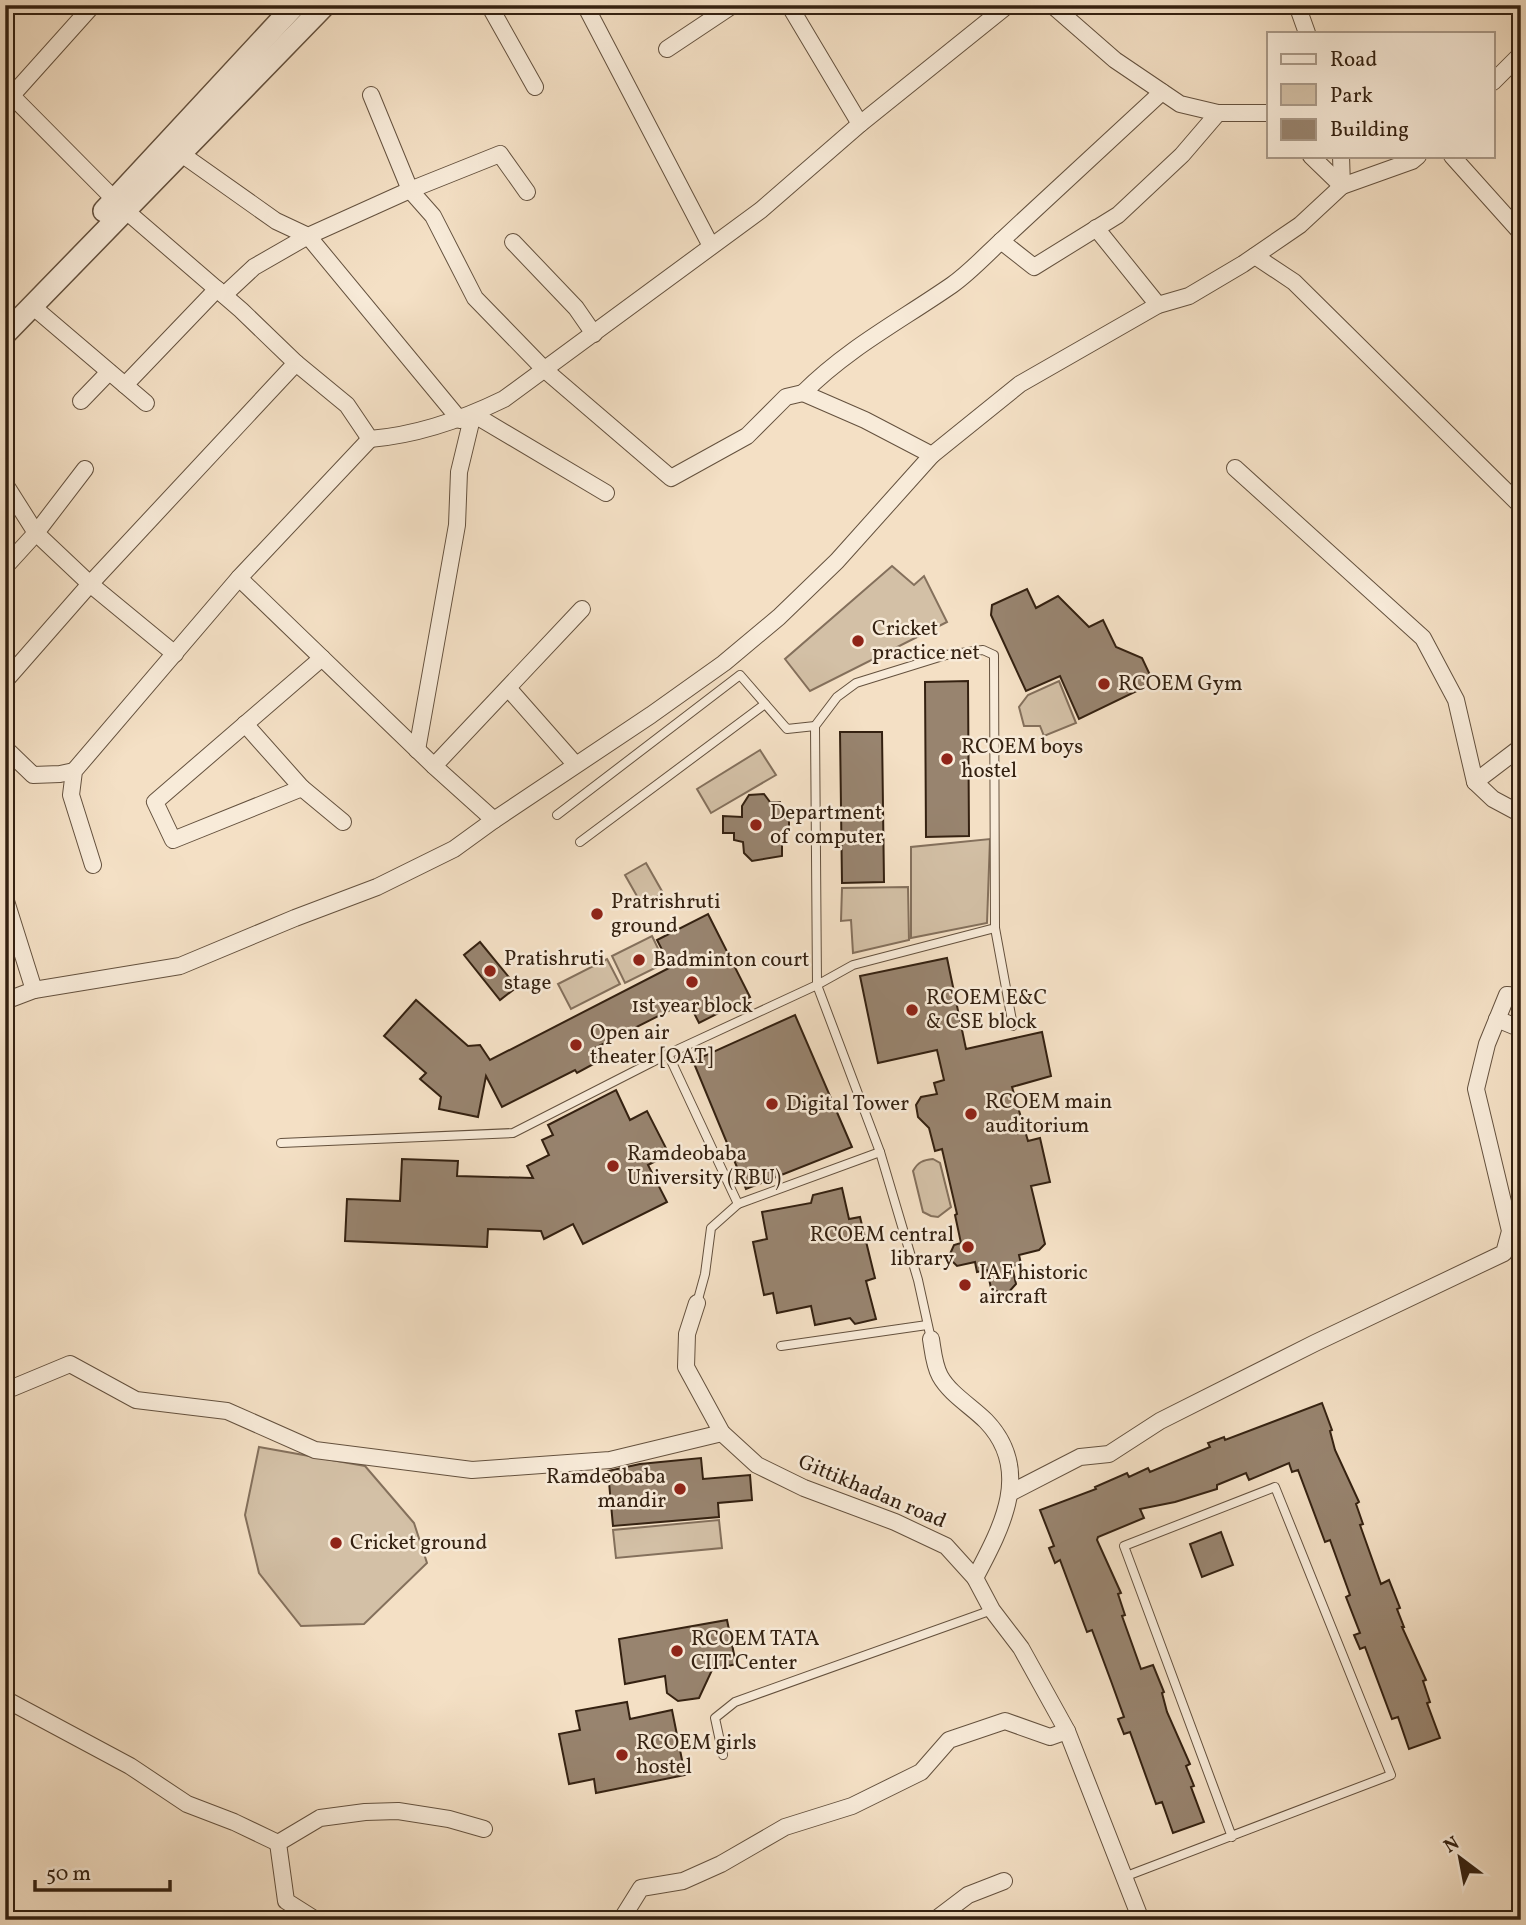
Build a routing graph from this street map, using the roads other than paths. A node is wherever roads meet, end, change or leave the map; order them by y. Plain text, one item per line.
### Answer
1 (93, 5) edge
2 (325, 5) edge
3 (489, 5) edge
4 (585, 5) edge
5 (733, 5) edge
6 (789, 5) edge
7 (1008, 5) edge
8 (1052, 5) edge
9 (1297, 5) edge
10 (295, 11) edge
11 (1307, 32) edge
12 (667, 49) dead end
13 (1521, 54) edge
14 (1494, 81) edge
15 (535, 87) dead end
16 (1162, 92) junction
17 (371, 95) dead end
18 (7, 96) edge
19 (1219, 113) junction
20 (1267, 113) edge
21 (860, 124) junction
22 (180, 153) junction
23 (1313, 158) edge
24 (1341, 158) edge
25 (1416, 158) edge
26 (1454, 158) edge
27 (1342, 186) junction
28 (410, 190) junction
29 (527, 192) dead end
30 (120, 205) junction
31 (1096, 228) junction
32 (1521, 233) edge
33 (308, 236) junction
34 (1001, 241) junction
35 (513, 242) dead end
36 (711, 246) junction
37 (1255, 256) junction
38 (221, 292) junction
39 (31, 305) junction
40 (1158, 305) junction
41 (5, 318) edge
42 (5, 334) edge
43 (594, 334) junction
44 (296, 363) junction
45 (545, 370) junction
46 (110, 372) junction
47 (125, 385) junction
48 (803, 393) junction
49 (81, 401) dead end
50 (146, 403) dead end
51 (466, 417) junction
52 (370, 439) junction
53 (932, 455) junction
54 (1235, 468) dead end
55 (85, 469) dead end
56 (5, 484) edge
57 (606, 493) dead end
58 (1521, 506) edge
59 (36, 533) junction
60 (5, 567) edge
61 (239, 578) junction
62 (90, 584) junction
63 (582, 610) dead end
64 (175, 654) junction
65 (322, 658) junction
66 (5, 681) edge
67 (508, 688) junction
68 (765, 704) junction
69 (245, 724) junction
70 (815, 726) junction
71 (1521, 747) edge
72 (5, 748) edge
73 (417, 751) junction
74 (575, 764) junction
75 (434, 766) junction
76 (74, 771) junction
77 (1475, 782) junction
78 (302, 788) junction
79 (1521, 814) edge
80 (557, 815) dead end
81 (494, 820) junction
82 (343, 822) dead end
83 (580, 842) dead end
84 (93, 866) dead end
85 (5, 898) edge
86 (995, 928) junction
87 (817, 985) junction
88 (34, 990) junction
89 (1521, 996) edge
90 (5, 1001) edge
91 (1497, 1019) junction
92 (1013, 1026) dead end
93 (1521, 1029) edge
94 (668, 1054) junction
95 (281, 1143) dead end
96 (880, 1152) junction
97 (738, 1204) junction
98 (697, 1303) joint
99 (929, 1332) junction
100 (781, 1346) dead end
101 (5, 1391) edge
102 (722, 1433) junction
103 (1010, 1493) junction
104 (975, 1578) junction
105 (992, 1610) junction
106 (5, 1699) edge
107 (1067, 1731) junction
108 (723, 1755) dead end
109 (484, 1829) dead end
110 (1232, 1837) junction
111 (278, 1843) junction
112 (1124, 1877) junction
113 (1004, 1881) dead end
114 (316, 1920) edge
115 (621, 1920) edge
116 (935, 1920) edge
117 (1141, 1920) edge

1 - 18 street
2 - 10 street
3 - 15 street
4 - 36 street
5 - 12 street
6 - 21 street
7 - 21 street
8 - 16 street
9 - 11 street
10 - 22 street
10 - 30 street
13 - 14 street
16 - 19 street
16 - 34 street
17 - 28 street
18 - 30 street
19 - 20 street
19 - 31 street
21 - 36 street
22 - 30 street
22 - 33 street
23 - 27 street
24 - 27 street
25 - 27 street
26 - 32 street
27 - 37 street
28 - 29 street
28 - 33 street
28 - 45 street
30 - 38 street
30 - 39 street
30 - 41 street
31 - 34 street
31 - 40 street
33 - 38 street
33 - 51 street
34 - 48 street
35 - 43 street
36 - 43 street
37 - 40 street
37 - 58 street
38 - 44 street
38 - 47 street
39 - 42 street
39 - 46 street
40 - 53 street
43 - 45 street
44 - 52 street
44 - 62 street
45 - 48 street
45 - 51 street
46 - 47 street
46 - 49 street
47 - 50 street
48 - 53 street
51 - 52 street
51 - 57 street
51 - 73 street
52 - 61 street
53 - 74 street
54 - 77 street
55 - 59 street
56 - 59 street
59 - 60 street
59 - 62 street
61 - 64 street
61 - 65 street
62 - 64 street
62 - 66 street
63 - 67 street
64 - 76 street
65 - 69 street
65 - 73 street
67 - 74 street
67 - 75 street
68 - 70 lane
68 - 80 lane
68 - 83 lane
69 - 78 street
69 - 78 street
70 - 86 lane
70 - 87 lane
71 - 77 street
72 - 76 street
73 - 75 street
74 - 81 street
75 - 81 street
76 - 84 street
77 - 79 street
78 - 82 street
81 - 88 street
85 - 88 street
86 - 87 lane
86 - 92 lane
87 - 94 lane
87 - 96 lane
88 - 90 street
89 - 91 street
91 - 93 street
91 - 103 street
94 - 95 lane
94 - 97 lane
96 - 97 lane
96 - 99 lane
97 - 98 lane
98 - 102 street, Gittikhadan road
99 - 100 lane
99 - 103 street
101 - 102 street
102 - 104 street, Gittikhadan road
103 - 104 street
104 - 105 street, Gittikhadan road
105 - 107 street, Gittikhadan road
105 - 108 lane
106 - 111 street
107 - 112 street, Gittikhadan road
107 - 115 street
109 - 111 street
110 - 110 lane
110 - 112 lane
111 - 114 street
112 - 117 street, Gittikhadan road
113 - 116 street

